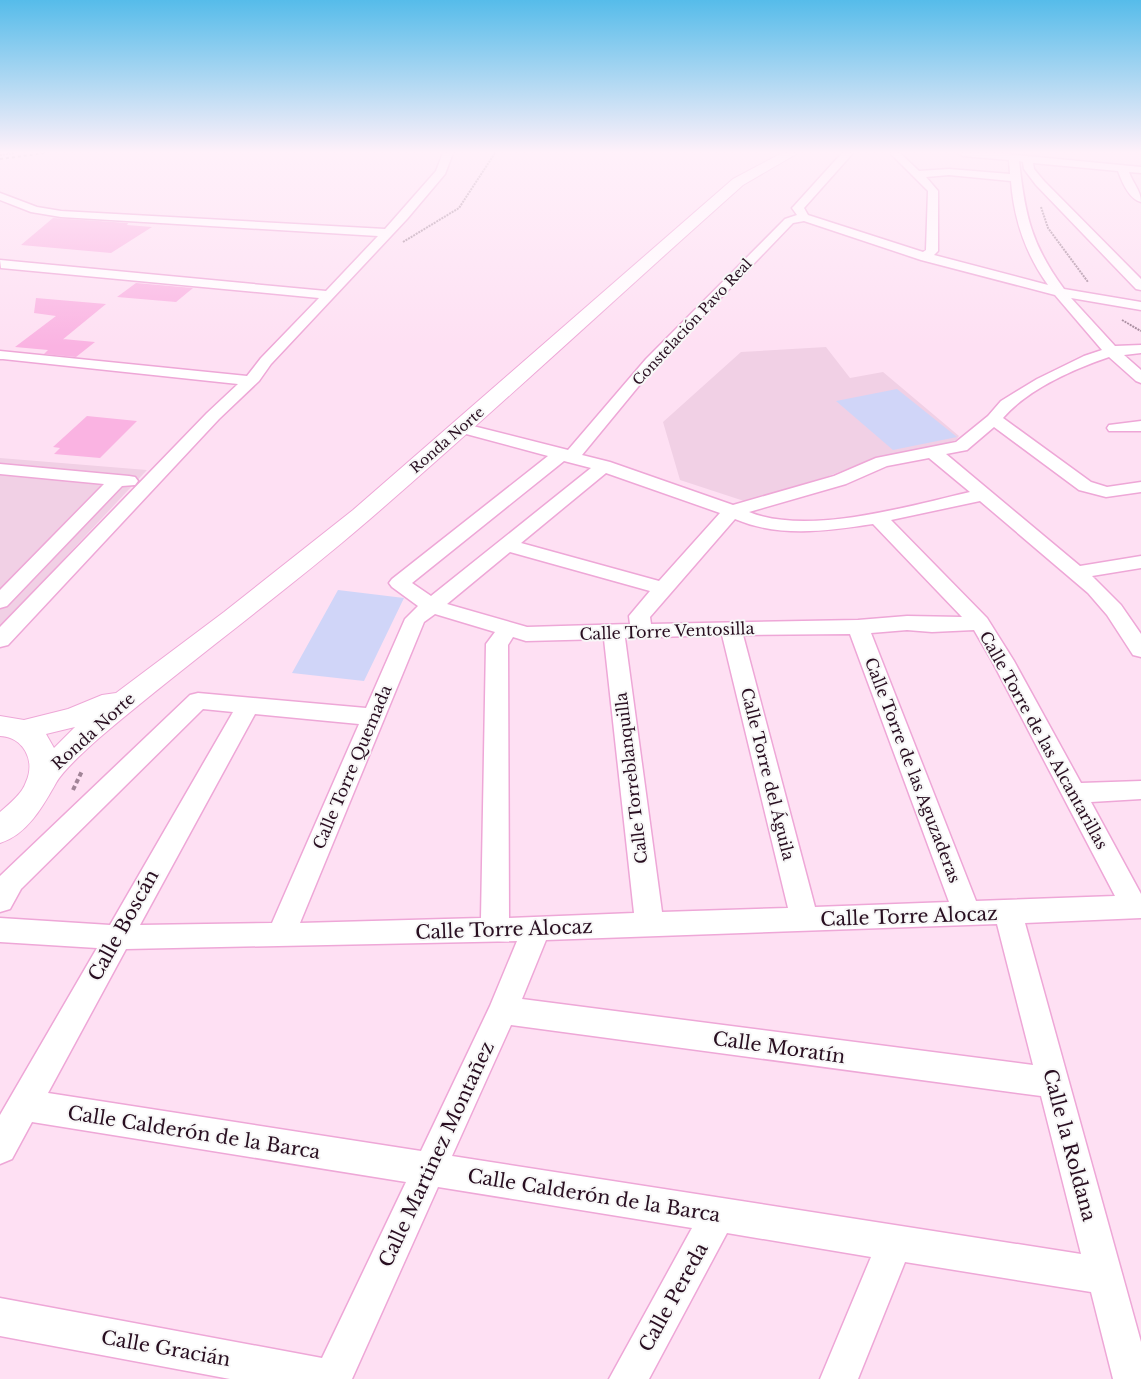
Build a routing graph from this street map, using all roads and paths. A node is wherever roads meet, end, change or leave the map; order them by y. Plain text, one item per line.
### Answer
1 (105, 217) edge
2 (408, 217) edge
3 (439, 217) edge
4 (698, 217) edge
5 (803, 217) edge
6 (805, 217) edge
7 (933, 217) edge
8 (1023, 217) edge
9 (1074, 217) edge
10 (392, 239) junction
11 (925, 257) junction
12 (0, 264) edge
13 (1141, 286) edge
14 (1063, 294) junction
15 (330, 295) junction
16 (1141, 306) edge
17 (1141, 349) edge
18 (1113, 351) junction
19 (3, 355) dead end
20 (1141, 378) edge
21 (251, 381) junction
22 (994, 419) junction
23 (1141, 426) edge
24 (461, 428) junction
25 (1115, 428) dead end
26 (934, 453) junction
27 (567, 455) junction
28 (604, 466) junction
29 (0, 469) edge
30 (118, 480) junction
31 (150, 483) junction
32 (1141, 487) edge
33 (981, 495) junction
34 (732, 512) junction
35 (877, 517) junction
36 (508, 545) junction
37 (1138, 566) edge
38 (1076, 573) junction
39 (662, 588) junction
40 (4, 594) edge
41 (960, 601) junction
42 (432, 606) junction
43 (907, 623) junction
44 (980, 623) junction
45 (858, 627) junction
46 (731, 628) junction
47 (508, 629) junction
48 (642, 632) junction
49 (614, 633) junction
50 (0, 640) edge
51 (1141, 650) edge
52 (144, 685) junction
53 (249, 704) junction
54 (372, 717) junction
55 (12, 728) edge
56 (43, 777) junction
57 (1141, 790) edge
58 (1074, 793) junction
59 (0, 830) edge
60 (0, 901) edge
61 (1138, 907) edge
62 (1008, 911) junction
63 (967, 913) junction
64 (806, 920) junction
65 (648, 924) junction
66 (537, 928) junction
67 (0, 930) edge
68 (495, 930) junction
69 (281, 935) junction
70 (116, 937) junction
71 (503, 1010) junction
72 (1054, 1083) junction
73 (24, 1105) junction
74 (0, 1147) edge
75 (429, 1169) junction
76 (718, 1215) junction
77 (895, 1243) junction
78 (1105, 1276) junction
79 (0, 1317) edge
80 (1135, 1378) edge
81 (332, 1379) edge
82 (628, 1379) edge
83 (840, 1379) edge

1 - 10 street
2 - 10 street
3 - 10 path
4 - 24 main road, Ronda Norte
5 - 27 street, Constelación Pavo Real
6 - 11 street
7 - 11 street
8 - 14 street
9 - 13 street
10 - 15 street
11 - 14 street
12 - 15 street
14 - 16 street
14 - 18 street
15 - 21 street
17 - 18 street
18 - 20 street
18 - 22 street
19 - 21 street
21 - 31 street
22 - 26 street
22 - 32 street
23 - 25 street
24 - 27 street
24 - 52 main road, Ronda Norte
26 - 33 street
26 - 34 street
27 - 28 street
27 - 42 street
28 - 34 street
28 - 36 street, Calle Torre Quemada
29 - 30 street
30 - 31 street
30 - 40 street
31 - 50 street
33 - 35 street
33 - 38 street
34 - 35 street
34 - 39 street
35 - 41 street, Calle Torre de las Alcantarillas
36 - 39 street
36 - 42 street, Calle Torre Quemada
37 - 38 street
38 - 51 street
39 - 48 street
41 - 43 street, Calle Torre Ventosilla
41 - 44 street, Calle Torre de las Alcantarillas
42 - 47 street, Calle Torre Ventosilla
42 - 54 street, Calle Torre Quemada
43 - 44 street, Calle Torre Ventosilla
43 - 45 street, Calle Torre Ventosilla
44 - 58 street, Calle Torre de las Alcantarillas
45 - 46 street, Calle Torre Ventosilla
45 - 63 street, Calle Torre de las Aguzaderas
46 - 48 street, Calle Torre Ventosilla
46 - 64 street, Calle Torre del Águila
47 - 49 street, Calle Torre Ventosilla
47 - 68 street
48 - 49 street, Calle Torre Ventosilla
49 - 65 street, Calle Torreblanquilla
52 - 55 main road, Ronda Norte
52 - 56 main road, Ronda Norte
53 - 54 street
53 - 60 street
53 - 70 street, Calle Boscán
54 - 69 street, Calle Torre Quemada
55 - 56 main road
56 - 59 main road, Ronda Norte
57 - 58 street
58 - 61 street, Calle Torre de las Alcantarillas
61 - 62 street, Calle Torre Alocaz
62 - 63 street, Calle Torre Alocaz
62 - 72 street, Calle la Roldana
63 - 64 street, Calle Torre Alocaz
64 - 65 street, Calle Torre Alocaz
65 - 66 street, Calle Torre Alocaz
66 - 68 street, Calle Torre Alocaz
66 - 71 street, Calle Martinez Montañez
67 - 70 street, Calle Torre Alocaz
68 - 69 street, Calle Torre Alocaz
69 - 70 street, Calle Torre Alocaz
70 - 73 street, Calle Boscán
71 - 72 street, Calle Moratín
71 - 75 street, Calle Martinez Montañez
72 - 78 street, Calle la Roldana
73 - 74 street, Calle Boscán
73 - 75 street, Calle Calderón de la Barca
75 - 76 street, Calle Calderón de la Barca
75 - 81 street, Calle Martinez Montañez
76 - 77 street, Calle Calderón de la Barca
76 - 82 street, Calle Pereda
77 - 78 street, Calle Calderón de la Barca
77 - 83 street
78 - 80 street, Calle la Roldana
79 - 81 street, Calle Gracián

